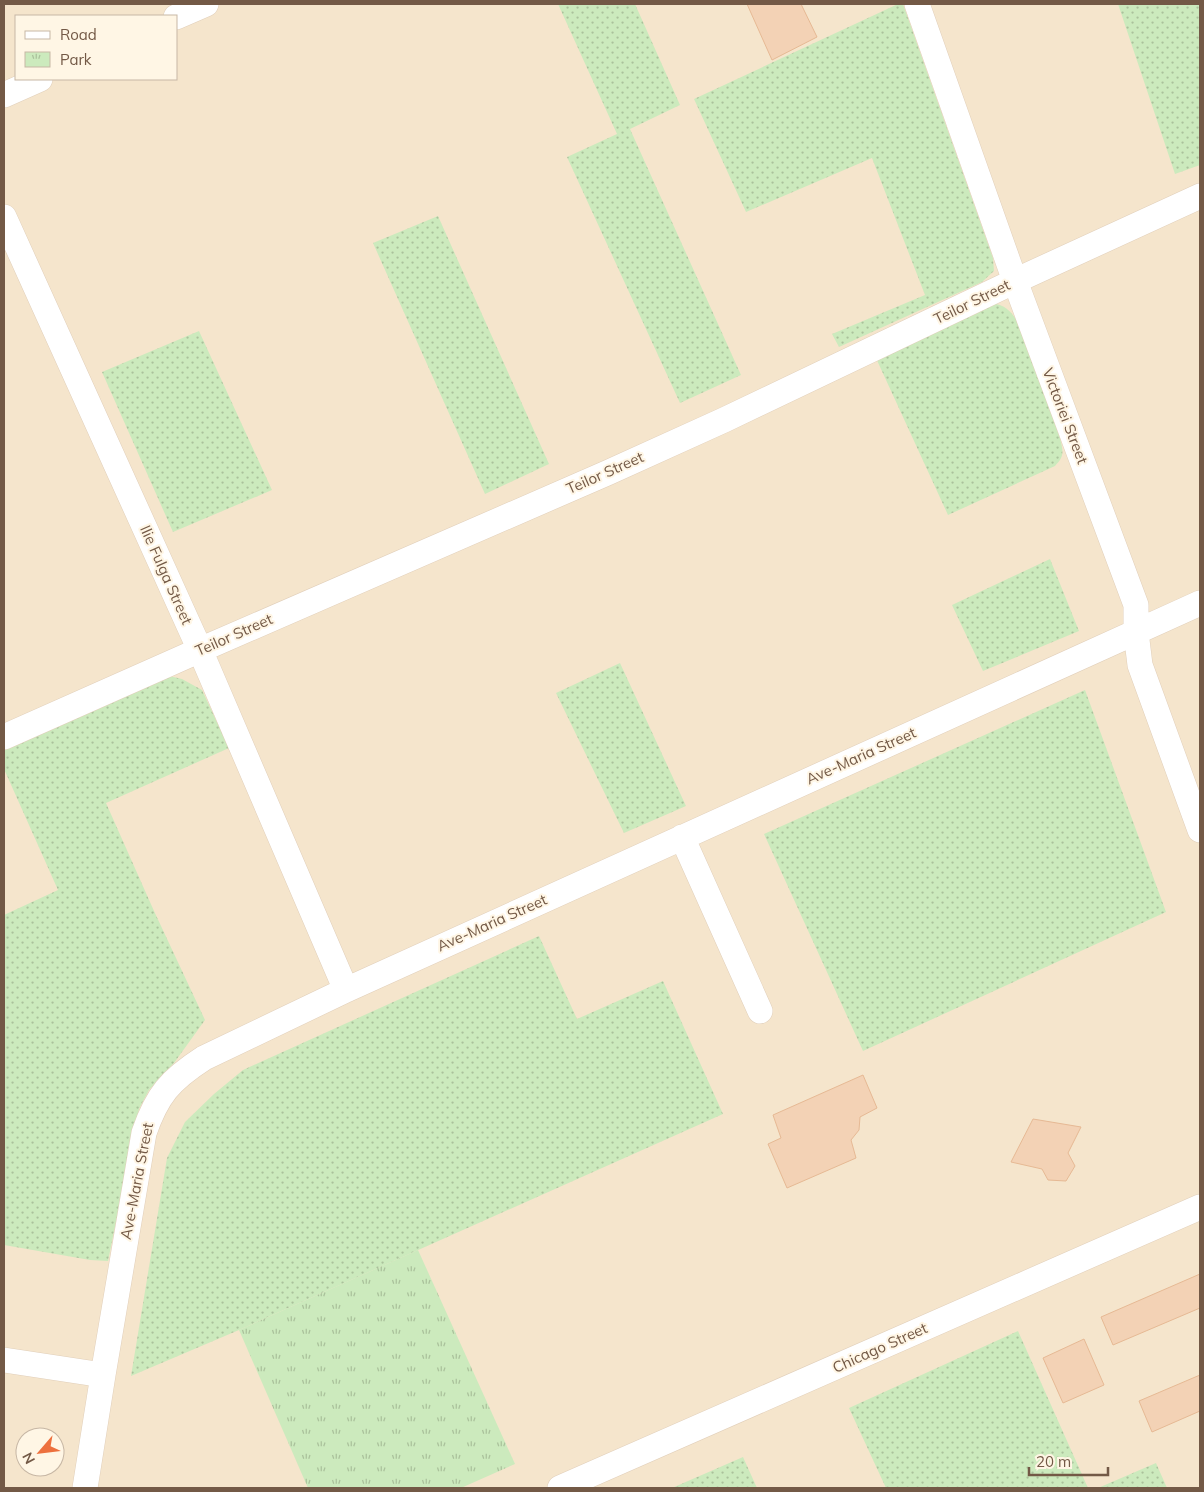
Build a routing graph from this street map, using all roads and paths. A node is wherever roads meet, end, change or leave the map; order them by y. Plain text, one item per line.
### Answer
1 (206, 4) edge
2 (917, 4) edge
3 (178, 16) edge
4 (38, 80) edge
5 (4, 95) edge
6 (1200, 196) edge
7 (4, 218) edge
8 (1015, 281) junction
9 (1200, 603) edge
10 (1136, 632) junction
11 (200, 650) junction
12 (4, 737) edge
13 (1200, 830) edge
14 (682, 837) junction
15 (346, 990) junction
16 (760, 1011) dead end
17 (1200, 1207) edge
18 (4, 1360) edge
19 (103, 1375) junction
20 (86, 1488) edge
21 (560, 1488) edge

1 - 3 street
2 - 8 street, Victoriei Street
4 - 5 street
6 - 8 street, Teilor Street
7 - 11 street, Ilie Fulga Street
8 - 10 street, Victoriei Street
8 - 11 street, Teilor Street
9 - 10 street, Ave-Maria Street
10 - 13 street, Victoriei Street
10 - 14 street, Ave-Maria Street
11 - 12 street, Teilor Street
11 - 15 street, Ilie Fulga Street
14 - 15 street, Ave-Maria Street
14 - 16 street
15 - 19 street, Ave-Maria Street
17 - 21 street, Chicago Street
18 - 19 street
19 - 20 street, Ave-Maria Street

